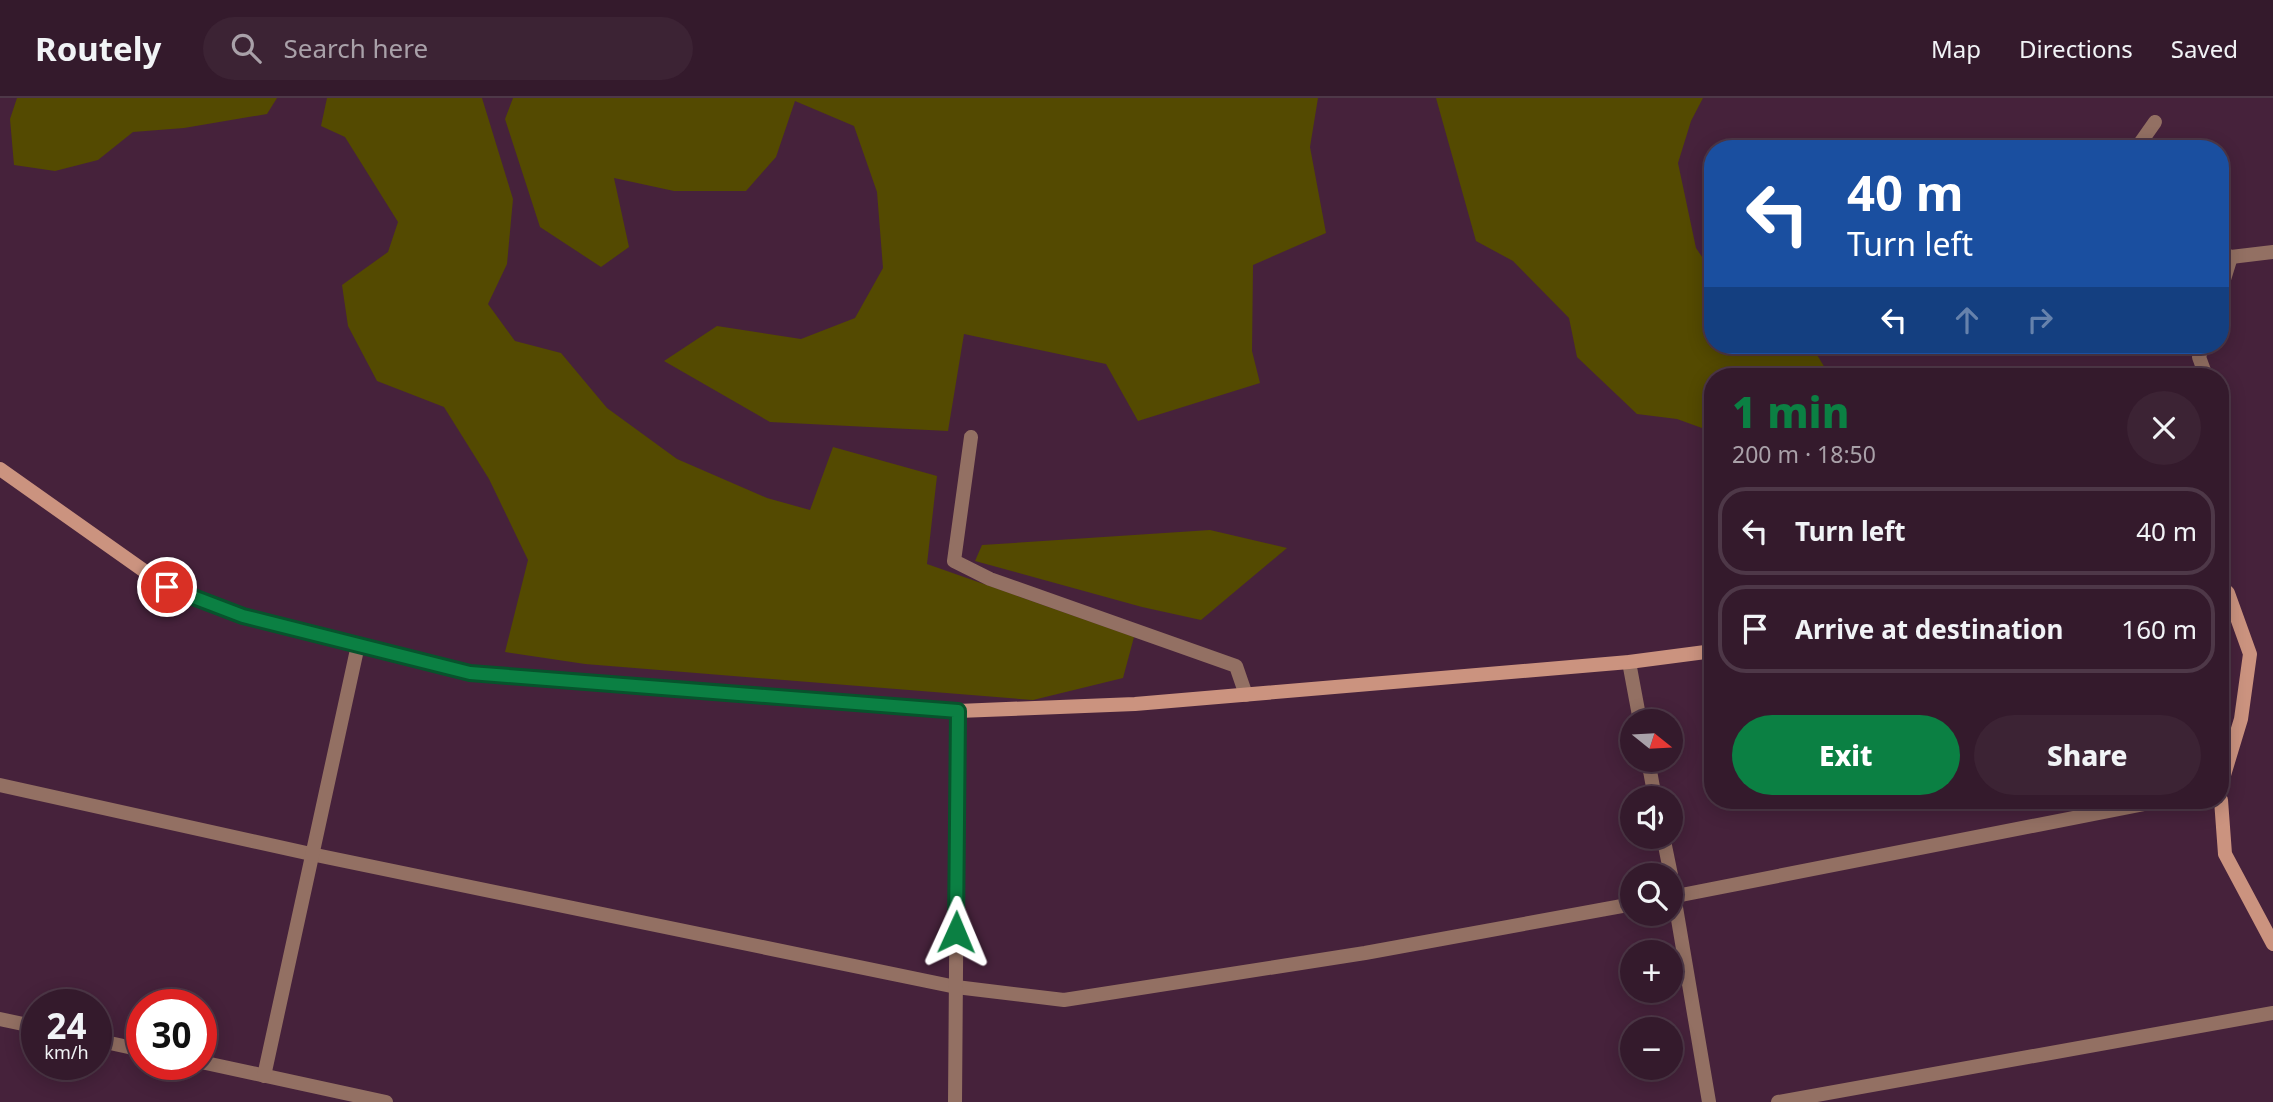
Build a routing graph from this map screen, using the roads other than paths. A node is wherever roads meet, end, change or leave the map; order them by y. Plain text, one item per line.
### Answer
1 (2155, 122) dead end
2 (2142, 140) edge
3 (2273, 252) edge
4 (2229, 255) edge
5 (971, 437) dead end
6 (0, 469) edge
7 (2229, 596) edge
8 (358, 645) junction
9 (1704, 652) edge
10 (1629, 662) junction
11 (1246, 695) junction
12 (1638, 709) edge
13 (958, 711) junction
14 (2229, 759) edge
15 (0, 785) edge
16 (2119, 809) edge
17 (2222, 809) edge
18 (311, 853) junction
19 (1683, 895) edge
20 (1620, 906) edge
21 (1678, 926) edge
22 (2273, 944) edge
23 (956, 986) junction
24 (2273, 1013) edge
25 (0, 1019) edge
26 (21, 1024) edge
27 (217, 1066) edge
28 (264, 1076) junction
29 (386, 1102) edge
30 (955, 1102) edge
31 (1709, 1102) edge
32 (1778, 1102) edge

1 - 2 street
3 - 4 street
5 - 11 street
6 - 8 street
7 - 14 street
8 - 13 street
8 - 18 street
9 - 10 street
10 - 11 street
10 - 12 street
11 - 13 street
13 - 23 street
15 - 18 street
16 - 19 street
17 - 22 street
18 - 23 street
18 - 28 street
20 - 23 street
21 - 31 street
23 - 30 street
24 - 32 street
25 - 26 street
27 - 28 street
28 - 29 street

